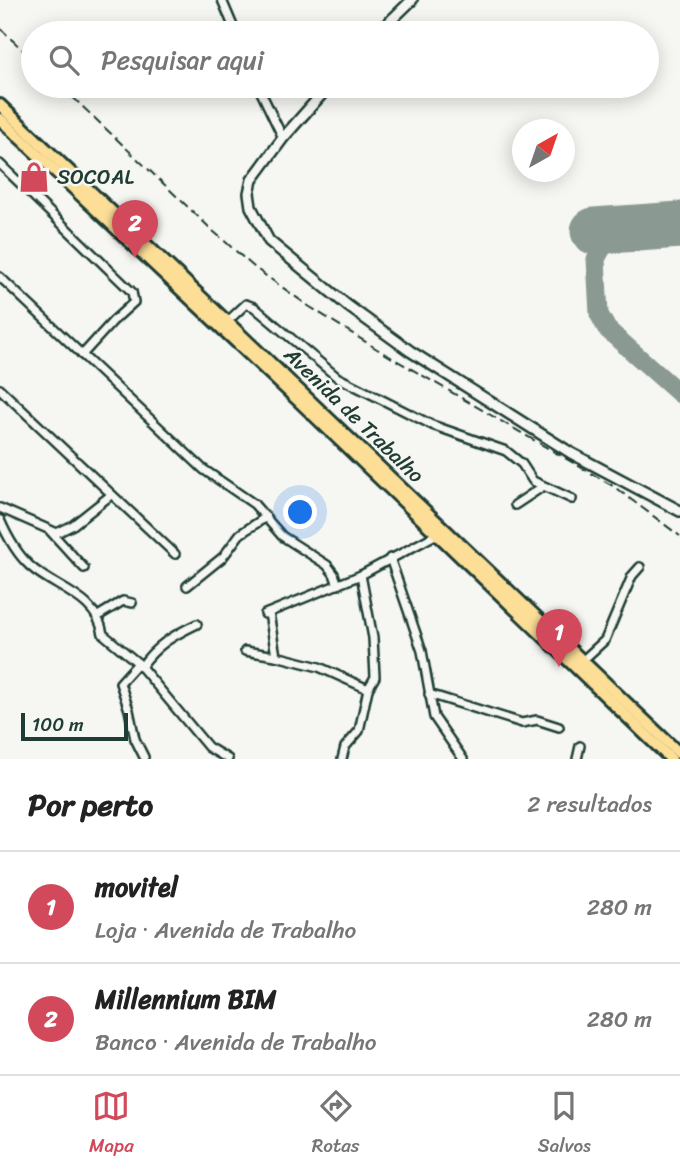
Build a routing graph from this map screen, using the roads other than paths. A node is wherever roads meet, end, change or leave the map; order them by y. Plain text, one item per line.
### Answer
1 (222, 0) edge
2 (412, 0) edge
3 (231, 21) edge
4 (390, 21) edge
5 (264, 98) edge
6 (318, 98) edge
7 (0, 105) edge
8 (0, 119) edge
9 (283, 138) junction
10 (0, 164) edge
11 (66, 174) junction
12 (154, 258) junction
13 (0, 277) edge
14 (228, 321) junction
15 (82, 355) junction
16 (0, 389) edge
17 (315, 411) junction
18 (542, 487) junction
19 (111, 495) junction
20 (572, 499) dead end
21 (515, 505) dead end
22 (0, 508) edge
23 (680, 511) edge
24 (266, 517) junction
25 (0, 520) edge
26 (50, 531) junction
27 (441, 531) junction
28 (175, 554) dead end
29 (390, 558) junction
30 (640, 567) dead end
31 (84, 568) dead end
32 (361, 575) junction
33 (338, 585) junction
34 (187, 586) dead end
35 (132, 603) dead end
36 (97, 616) junction
37 (197, 624) dead end
38 (546, 633) junction
39 (245, 651) dead end
40 (276, 656) junction
41 (582, 661) junction
42 (140, 665) junction
43 (368, 689) junction
44 (429, 694) junction
45 (628, 712) junction
46 (559, 727) dead end
47 (580, 747) dead end
48 (680, 754) edge
49 (144, 757) dead end
50 (228, 759) edge
51 (342, 759) edge
52 (463, 759) edge
53 (577, 759) edge
54 (671, 759) edge

1 - 3 street
2 - 4 street
5 - 9 street
6 - 9 street
7 - 11 highway, Avenida de Trabalho
8 - 11 highway, Avenida de Trabalho
9 - 23 street
10 - 15 street
11 - 12 highway, Avenida de Trabalho
12 - 14 highway, Avenida de Trabalho
12 - 17 highway, Avenida de Trabalho
13 - 15 street
14 - 17 highway, Avenida de Trabalho
14 - 18 street
15 - 24 street
16 - 19 street
17 - 27 highway, Avenida de Trabalho
18 - 20 street
18 - 21 street
19 - 26 street
19 - 28 street
22 - 26 street
24 - 33 street
24 - 34 street
25 - 36 street
26 - 31 street
27 - 29 street
27 - 38 highway, Avenida de Trabalho
29 - 32 street
29 - 44 street
30 - 41 street
32 - 33 street
32 - 43 street
33 - 40 street
35 - 36 street
36 - 42 street
37 - 42 street
38 - 41 highway, Avenida de Trabalho
38 - 45 highway, Avenida de Trabalho
39 - 40 street
40 - 43 street
41 - 45 highway, Avenida de Trabalho
42 - 49 street
42 - 50 street
43 - 51 street
44 - 46 street
44 - 52 street
45 - 48 highway, Avenida de Trabalho
45 - 54 highway, Avenida de Trabalho
47 - 53 street

